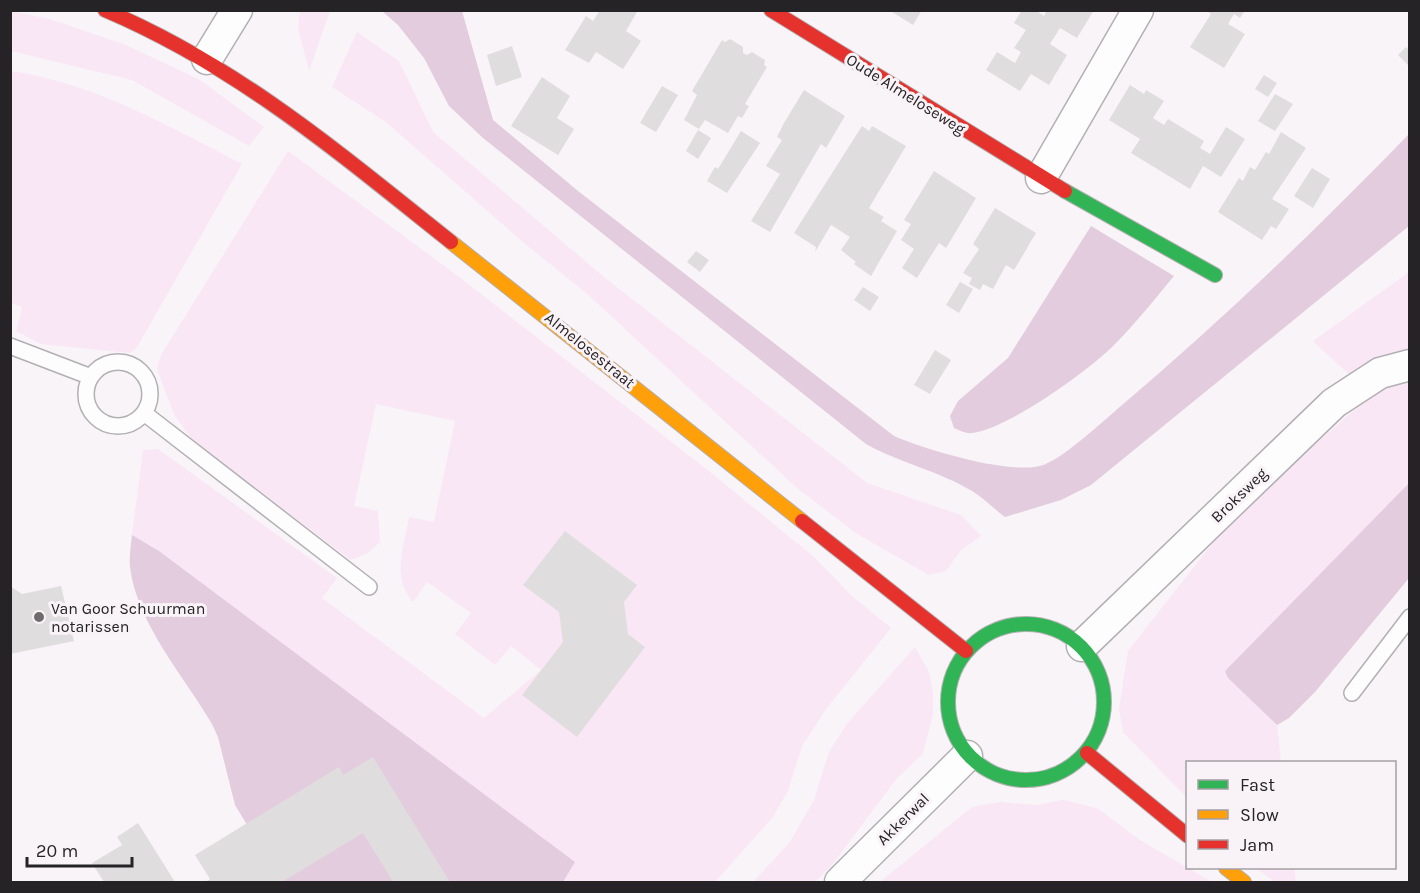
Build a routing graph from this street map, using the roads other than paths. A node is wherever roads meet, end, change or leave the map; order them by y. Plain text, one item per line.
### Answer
1 (105, 10) edge
2 (237, 10) edge
3 (771, 10) edge
4 (1138, 10) edge
5 (207, 59) junction
6 (1041, 178) junction
7 (1215, 275) dead end
8 (10, 346) edge
9 (1410, 365) edge
10 (90, 377) junction
11 (144, 413) junction
12 (369, 586) dead end
13 (1410, 617) edge
14 (1082, 646) junction
15 (966, 651) junction
16 (1352, 693) dead end
17 (1087, 753) junction
18 (967, 756) junction
19 (1186, 834) edge
20 (1228, 869) edge
21 (840, 882) edge
22 (1244, 882) edge

1 - 5 street, Almelosestraat
2 - 5 street
3 - 6 street, Oude Almeloseweg
4 - 6 street
5 - 15 street, Almelosestraat
6 - 7 street, Oude Almeloseweg
8 - 10 lane
9 - 14 street, Broksweg
10 - 11 lane
10 - 11 lane
11 - 12 lane
13 - 16 lane
14 - 15 street
14 - 17 street
15 - 18 street
17 - 18 street
17 - 19 street
18 - 21 street, Akkerwal
20 - 22 street

